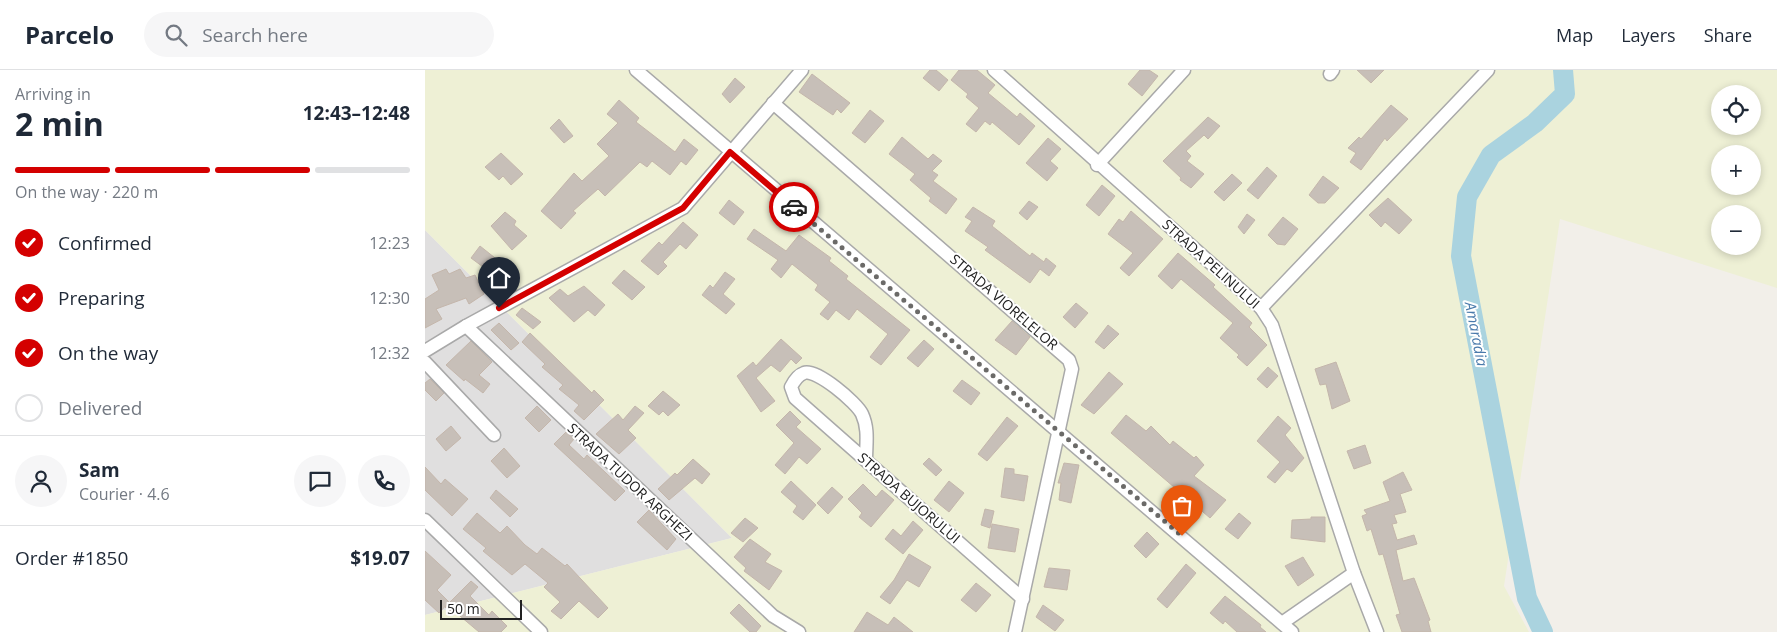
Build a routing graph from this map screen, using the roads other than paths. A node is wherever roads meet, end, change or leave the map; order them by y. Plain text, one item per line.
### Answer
1 (637, 70) edge
2 (802, 70) edge
3 (993, 70) edge
4 (1183, 70) edge
5 (1488, 70) edge
6 (773, 103) junction
7 (730, 152) junction
8 (1097, 165) junction
9 (1261, 308) junction
10 (466, 326) junction
11 (425, 351) edge
12 (425, 362) edge
13 (1058, 432) junction
14 (494, 435) dead end
15 (865, 460) junction
16 (425, 520) edge
17 (1354, 573) junction
18 (1023, 599) junction
19 (1282, 623) junction
20 (541, 632) edge
21 (799, 632) edge
22 (1015, 632) edge
23 (1292, 632) edge
24 (1377, 632) edge

1 - 7 street
2 - 6 street
3 - 8 street, STRADA PELINULUI
4 - 8 street
5 - 9 street
6 - 7 street
6 - 13 street, STRADA VIORELELOR
7 - 10 street
7 - 13 street
8 - 9 street, STRADA PELINULUI
9 - 17 street, STRADA PELINULUI
10 - 11 street
10 - 21 street, STRADA TUDOR ARGHEZI
12 - 14 street
13 - 18 street, STRADA VIORELELOR
13 - 19 street
15 - 15 street, STRADA BUJORULUI
15 - 18 street, STRADA BUJORULUI
16 - 20 street
17 - 19 street
17 - 24 street, STRADA PELINULUI
18 - 22 street, STRADA VIORELELOR
19 - 23 street

